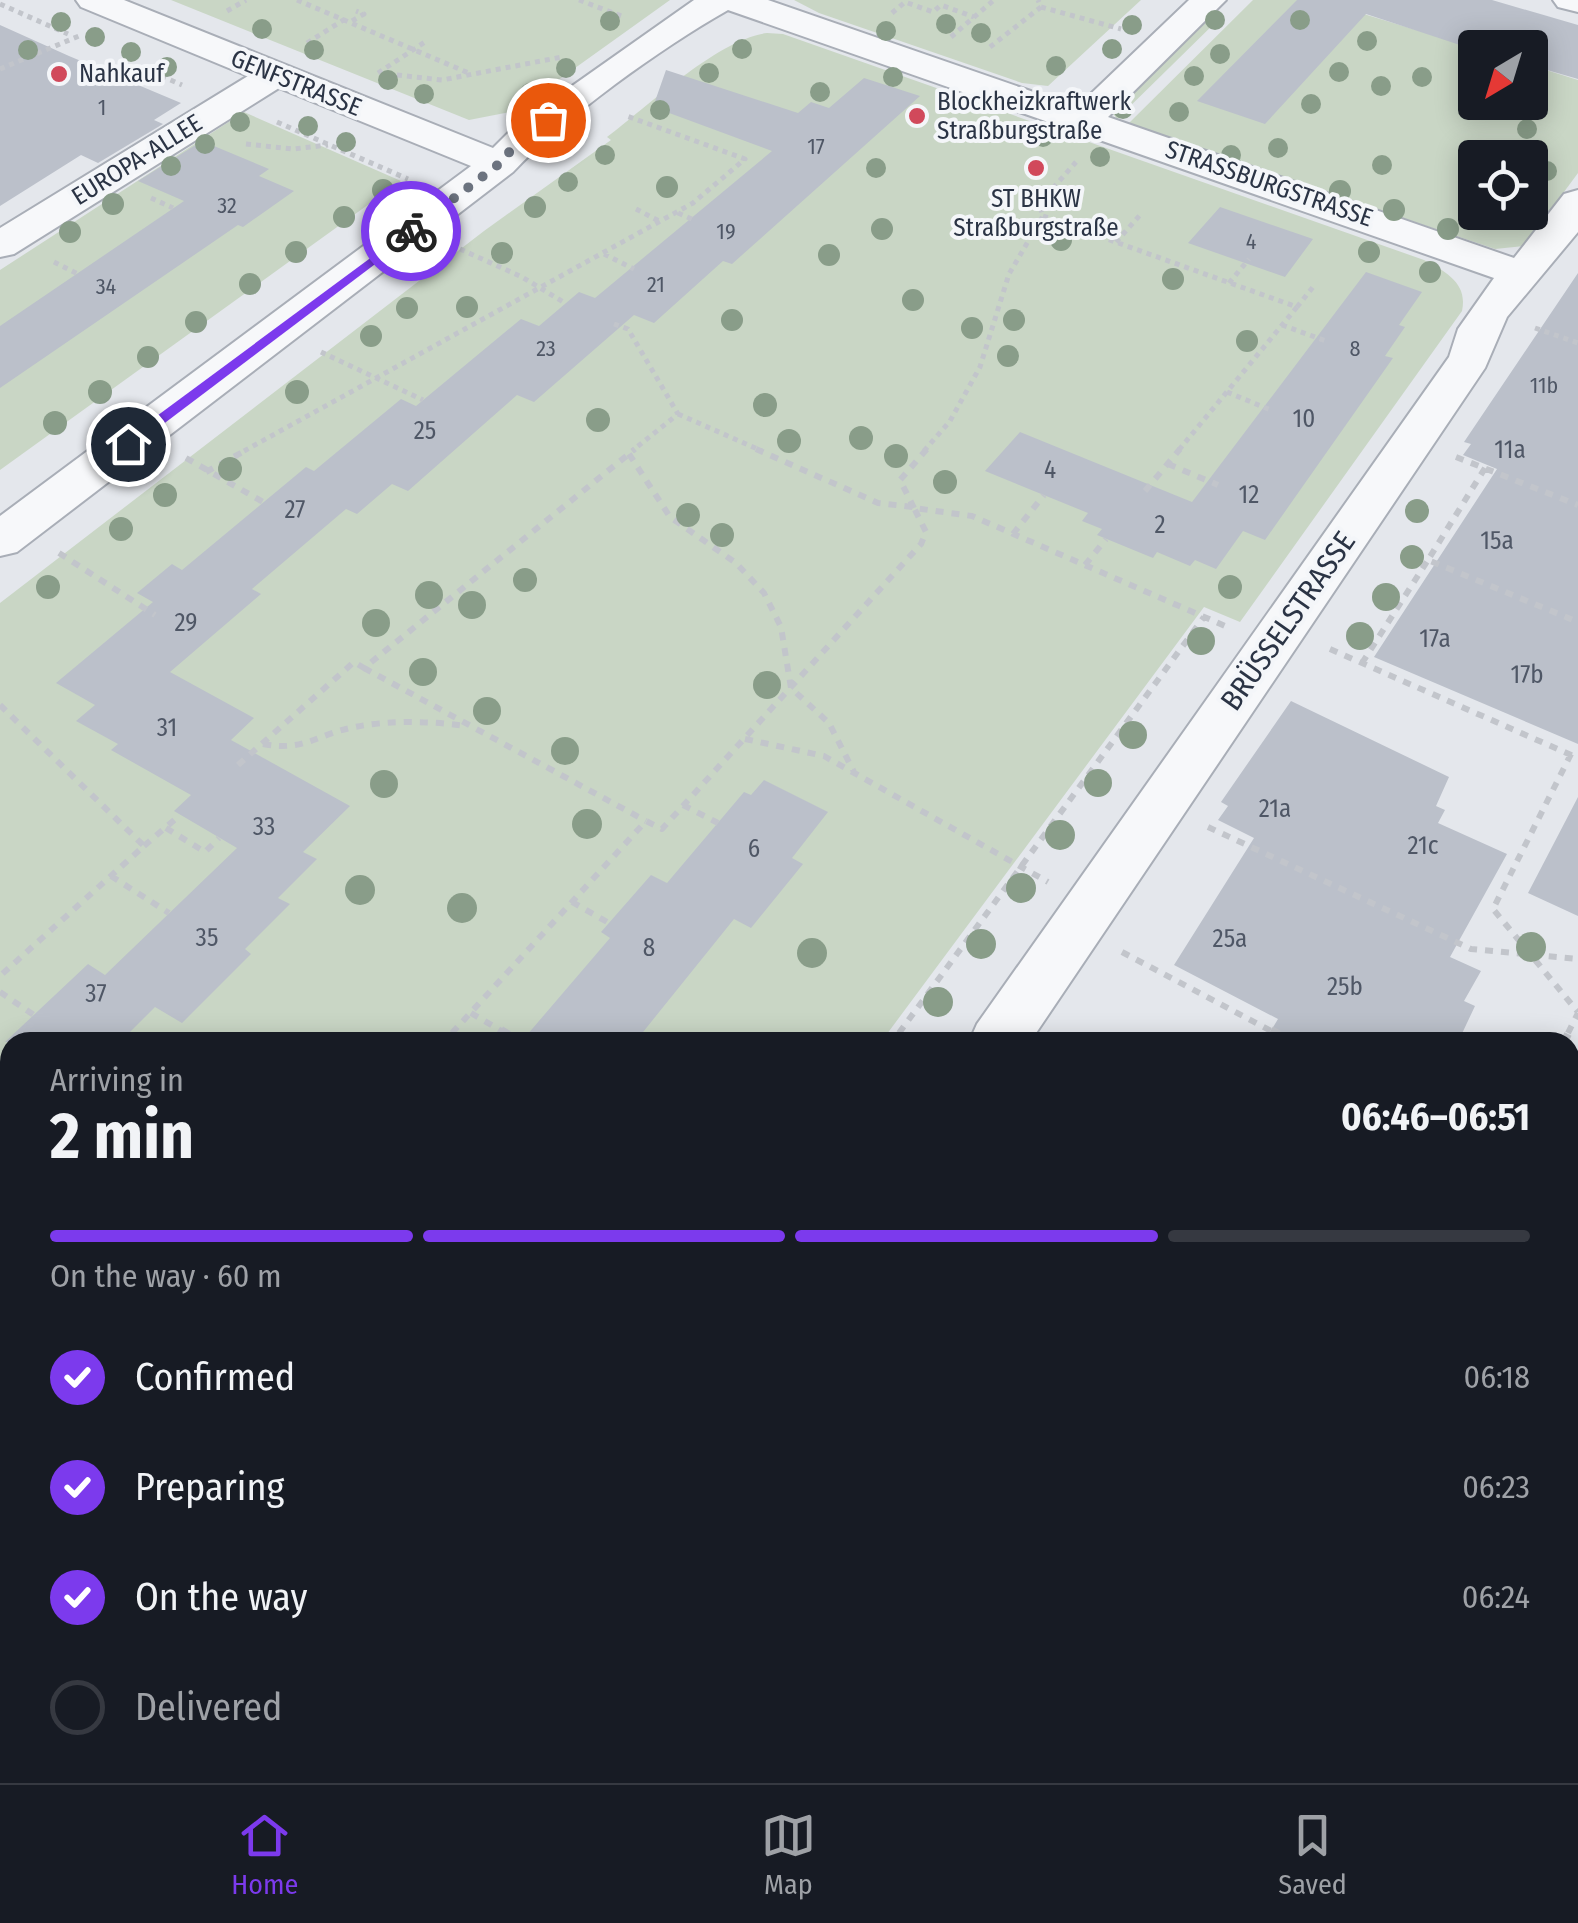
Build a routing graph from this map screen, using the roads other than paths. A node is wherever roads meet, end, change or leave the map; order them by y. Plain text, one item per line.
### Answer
1 (727, 0) edge
2 (1209, 0) edge
3 (1570, 0) edge
4 (1578, 2) edge
5 (107, 6) edge
6 (275, 75) junction
7 (1098, 125) junction
8 (499, 164) junction
9 (1578, 202) edge
10 (0, 245) edge
11 (1519, 273) junction
12 (0, 540) edge
13 (1005, 1032) edge

1 - 7 street, STRASSBURGSTRASSE
1 - 8 street
2 - 7 street
3 - 4 street
5 - 6 street, GENFSTRASSE
6 - 8 street, GENFSTRASSE
6 - 10 street, EUROPA-ALLEE
7 - 11 street, STRASSBURGSTRASSE
8 - 12 street
9 - 11 street, BRÜSSELSTRASSE
11 - 13 street, BRÜSSELSTRASSE

